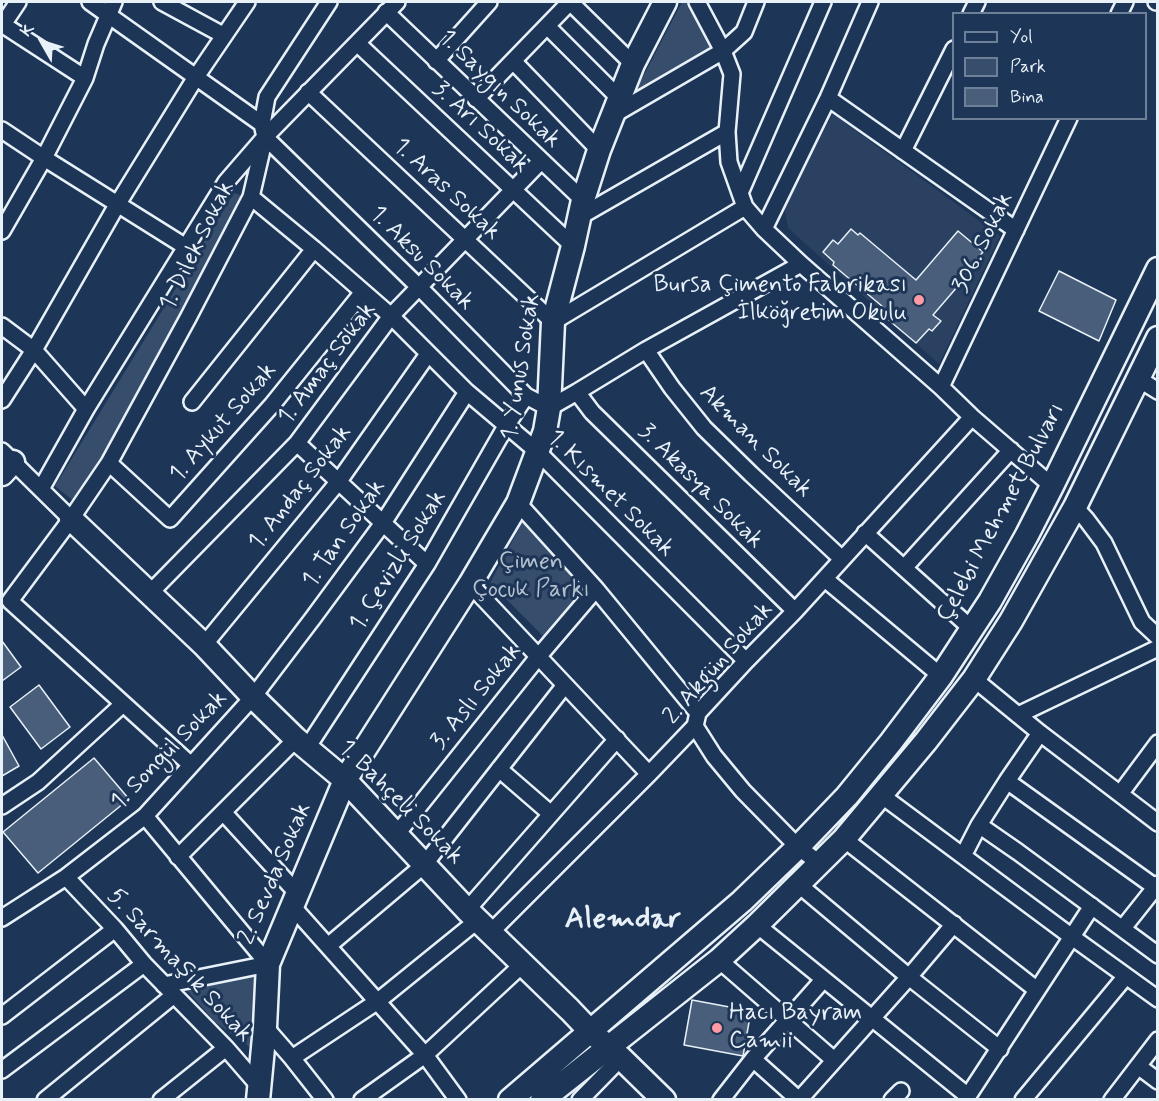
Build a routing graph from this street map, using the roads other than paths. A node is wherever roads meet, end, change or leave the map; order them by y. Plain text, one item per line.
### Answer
1 (18, 2) edge
2 (90, 2) edge
3 (162, 2) edge
4 (246, 2) edge
5 (329, 2) edge
6 (397, 2) edge
7 (489, 2) edge
8 (570, 2) edge
9 (697, 2) edge
10 (756, 2) edge
11 (823, 2) edge
12 (870, 2) edge
13 (658, 5) edge
14 (111, 8) edge
15 (386, 12) junction
16 (2, 25) edge
17 (547, 26) junction
18 (223, 35) junction
19 (357, 43) junction
20 (723, 51) junction
21 (952, 54) edge
22 (436, 61) junction
23 (513, 61) junction
24 (633, 64) junction
25 (196, 77) junction
26 (85, 78) junction
27 (308, 92) junction
28 (828, 98) junction
29 (476, 99) junction
30 (616, 106) junction
31 (1068, 120) edge
32 (2, 130) edge
33 (263, 131) junction
34 (727, 132) junction
35 (599, 150) junction
36 (903, 151) junction
37 (44, 159) junction
38 (541, 160) junction
39 (513, 190) junction
40 (251, 197) junction
41 (743, 200) junction
42 (117, 205) junction
43 (581, 208) junction
44 (5, 215) edge
45 (764, 229) junction
46 (1016, 230) junction
47 (2, 231) edge
48 (465, 239) junction
49 (573, 246) junction
50 (186, 247) junction
51 (314, 249) junction
52 (801, 264) junction
53 (1158, 269) edge
54 (419, 287) junction
55 (363, 291) junction
56 (391, 316) junction
57 (553, 322) junction
58 (2, 326) edge
59 (1158, 338) edge
60 (34, 350) junction
61 (646, 350) junction
62 (428, 354) junction
63 (1137, 378) junction
64 (941, 387) junction
65 (1158, 391) edge
66 (467, 392) junction
67 (577, 392) junction
68 (526, 396) junction
69 (2, 400) edge
70 (192, 402) dead end
71 (549, 408) junction
72 (86, 409) junction
73 (972, 417) junction
74 (506, 426) junction
75 (297, 442) junction
76 (1011, 450) junction
77 (538, 452) junction
78 (5, 462) edge
79 (110, 463) junction
80 (339, 481) junction
81 (1052, 486) junction
82 (40, 489) junction
83 (518, 503) junction
84 (1075, 507) junction
85 (71, 519) junction
86 (383, 523) junction
87 (866, 533) junction
88 (842, 559) junction
89 (427, 564) junction
90 (904, 568) junction
91 (825, 579) junction
92 (470, 584) junction
93 (596, 589) junction
94 (150, 593) junction
95 (795, 611) junction
96 (972, 629) junction
97 (1158, 637) edge
98 (204, 645) junction
99 (1158, 648) edge
100 (538, 657) junction
101 (746, 661) junction
102 (941, 676) junction
103 (974, 679) junction
104 (565, 685) junction
105 (253, 697) junction
106 (123, 704) junction
107 (1018, 716) junction
108 (697, 719) junction
109 (1040, 733) junction
110 (617, 740) junction
111 (1158, 743) edge
112 (302, 744) junction
113 (191, 765) junction
114 (499, 769) junction
115 (650, 774) junction
116 (345, 780) junction
117 (1007, 781) junction
118 (1120, 794) junction
119 (881, 795) junction
120 (2, 806) edge
121 (223, 812) junction
122 (551, 814) junction
123 (145, 816) junction
124 (1158, 823) edge
125 (980, 825) junction
126 (396, 835) junction
127 (844, 839) junction
128 (798, 847) junction
129 (963, 856) junction
130 (178, 857) junction
131 (819, 864) junction
132 (424, 865) junction
133 (66, 877) junction
134 (798, 884) junction
135 (1156, 886) edge
136 (295, 900) junction
137 (1092, 906) junction
138 (2, 918) edge
139 (478, 921) junction
140 (954, 924) junction
141 (757, 925) junction
142 (1123, 928) junction
143 (115, 929) junction
144 (1072, 937) junction
145 (328, 946) junction
146 (1158, 955) edge
147 (719, 960) junction
148 (144, 964) junction
149 (268, 964) junction
150 (523, 964) junction
151 (1126, 976) junction
152 (909, 978) junction
153 (824, 980) junction
154 (169, 990) junction
155 (1037, 990) junction
156 (1158, 999) edge
157 (378, 1001) junction
158 (2, 1016) edge
159 (871, 1019) junction
160 (787, 1021) junction
161 (265, 1027) junction
162 (590, 1031) junction
163 (1158, 1040) edge
164 (226, 1048) junction
165 (1000, 1048) junction
166 (614, 1053) junction
167 (425, 1054) junction
168 (292, 1058) junction
169 (753, 1059) junction
170 (834, 1060) junction
171 (1138, 1066) junction
172 (2, 1070) edge
173 (1158, 1081) edge
174 (258, 1093) edge
175 (967, 1098) edge
176 (799, 1099) edge
177 (45, 1100) edge
178 (161, 1100) edge
179 (325, 1100) edge
180 (362, 1100) edge
181 (458, 1100) edge
182 (510, 1100) edge
183 (542, 1100) edge
184 (580, 1100) edge
185 (664, 1100) edge
186 (721, 1100) edge
187 (1023, 1100) edge
188 (1112, 1100) edge

1 - 16 street
2 - 14 street, 1. Aksu Sokak
3 - 18 street
4 - 18 street
5 - 33 street
6 - 15 street
7 - 22 street
8 - 17 street
8 - 24 street
9 - 20 street
10 - 20 street
11 - 41 street
12 - 28 street
13 - 24 main road, 1. Yunus Sokak
14 - 25 street, 1. Aksu Sokak
14 - 26 street
15 - 19 street
15 - 22 street, 1. Saygın Sokak
16 - 26 street
17 - 23 street
17 - 30 street
18 - 25 street
19 - 27 street
19 - 39 street, 3. Arı Sokak
20 - 30 street
20 - 34 street
21 - 36 street
22 - 29 street, 1. Saygın Sokak
23 - 29 street
23 - 35 street
24 - 30 main road, 1. Yunus Sokak
25 - 33 street, 1. Aksu Sokak
25 - 42 street
26 - 37 street
27 - 33 street
27 - 48 street, 1. Aras Sokak
28 - 36 street
28 - 45 street
29 - 38 street, 1. Saygın Sokak
30 - 35 main road, 1. Yunus Sokak
31 - 46 street, 306. Sokak
32 - 37 street
33 - 40 street, 1. Dilek Sokak
33 - 50 street, 1. Dilek Sokak
33 - 54 street, 1. Aksu Sokak
34 - 41 street
34 - 43 street
35 - 43 main road, 1. Yunus Sokak
36 - 46 street
37 - 42 street
37 - 44 street
38 - 39 street, 1. Amaç Sokak
38 - 43 street, 1. Saygın Sokak
39 - 48 street, 1. Amaç Sokak
39 - 49 street, 3. Arı Sokak
40 - 51 street, 1. Kısmet Sokak
40 - 79 street, 1. Dilek Sokak
41 - 45 street
41 - 57 street
42 - 50 street
42 - 60 street
43 - 49 main road, 1. Yunus Sokak
44 - 47 street
45 - 52 street
46 - 64 street, 306. Sokak
48 - 54 street, 1. Amaç Sokak
48 - 57 street, 1. Aras Sokak
49 - 57 main road, 1. Yunus Sokak
50 - 72 street, 1. Dilek Sokak
51 - 55 street, 1. Kısmet Sokak
51 - 70 street
52 - 61 street
52 - 64 street
53 - 81 main road, Çelebi Mehmet Bulvarı
54 - 56 street, 1. Amaç Sokak
54 - 68 street, 1. Aksu Sokak
55 - 56 street, 1. Kısmet Sokak
55 - 79 street, 1. Aykut Sokak
56 - 62 street, 1. Kısmet Sokak
56 - 75 street, 1. Amaç Sokak
57 - 71 main road, 1. Yunus Sokak
58 - 60 street
59 - 63 main road
60 - 69 street
60 - 72 street
61 - 67 street
61 - 88 street, Akman Sokak
62 - 66 street, 1. Kısmet Sokak
62 - 80 street, 1. Andaç Sokak
63 - 65 street
63 - 84 main road
64 - 73 street
66 - 74 street, 1. Kısmet Sokak
66 - 86 street, 1. Tan Sokak
67 - 71 street
67 - 95 street, 3. Akasya Sokak
68 - 71 street, 1. Aksu Sokak
68 - 74 street, 1. Çevizli Sokak
71 - 77 main road, 1. Yunus Sokak
72 - 82 street, 1. Dilek Sokak
73 - 76 street
73 - 87 street, 2. Akgün Sokak
74 - 77 street, 1. Kısmet Sokak
74 - 89 street, 1. Çevizli Sokak
75 - 80 street
75 - 94 street, 1. Amaç Sokak
76 - 81 street
76 - 90 street
77 - 83 main road, 1. Yunus Sokak
77 - 101 street, 1. Kısmet Sokak
78 - 82 street
79 - 85 street, 1. Dilek Sokak
80 - 86 street
80 - 98 street, 1. Andaç Sokak
81 - 96 main road, Çelebi Mehmet Bulvarı
82 - 85 street
83 - 92 main road, 1. Yunus Sokak
83 - 93 street
84 - 97 street
84 - 103 main road
85 - 94 main road, 1. Bahçeli Sokak
85 - 106 street, 1. Dilek Sokak
86 - 89 street
86 - 105 street, 1. Tan Sokak
87 - 88 street, 2. Akgün Sokak
87 - 90 street
88 - 91 street, 2. Akgün Sokak
89 - 112 street, 1. Çevizli Sokak
90 - 96 street
91 - 95 street, 2. Akgün Sokak
91 - 102 street
92 - 100 street
92 - 116 main road, 1. Yunus Sokak
93 - 100 street, 3. Aslı Sokak
93 - 108 street
94 - 98 main road, 1. Bahçeli Sokak
95 - 101 street, 2. Akgün Sokak
96 - 102 main road, Çelebi Mehmet Bulvarı
98 - 105 main road, 1. Bahçeli Sokak
99 - 107 street
100 - 104 street
100 - 126 street, 3. Aslı Sokak
101 - 108 street, 2. Akgün Sokak
102 - 128 main road, Çelebi Mehmet Bulvarı
103 - 107 street
103 - 119 main road
104 - 110 street
104 - 114 street
105 - 112 main road, 1. Bahçeli Sokak
105 - 113 street, 1. Songül Sokak
106 - 113 street
106 - 120 street
107 - 109 street
108 - 115 street, 2. Akgün Sokak
108 - 128 street
109 - 117 street
109 - 118 street
110 - 115 street
110 - 122 street
111 - 118 street
112 - 116 main road, 1. Bahçeli Sokak
112 - 121 street, 1. Çevizli Sokak
113 - 123 street, 1. Songül Sokak
114 - 122 street
114 - 132 street
115 - 139 street, 2. Akgün Sokak
116 - 126 main road, 1. Bahçeli Sokak
116 - 136 main road, 2. Sevda Sokak
117 - 125 street
117 - 135 street
118 - 124 street
119 - 127 main road
119 - 129 street
121 - 130 street, 1. Çevizli Sokak
121 - 136 street
122 - 139 street
123 - 130 street
123 - 133 street, 1. Songül Sokak
125 - 129 street
125 - 137 street
126 - 132 main road, 1. Bahçeli Sokak
127 - 131 main road
127 - 140 street
128 - 131 street
128 - 162 main road, Çelebi Mehmet Bulvarı
129 - 144 street
130 - 149 street
131 - 134 main road
132 - 139 main road, 1. Bahçeli Sokak
132 - 145 street
133 - 138 street, 1. Songül Sokak
133 - 143 street, 5. Sarmaşık Sokak
134 - 141 main road
134 - 152 street
135 - 142 street
136 - 145 street
136 - 149 main road, 2. Sevda Sokak
137 - 142 street
137 - 144 street
139 - 150 main road, 1. Bahçeli Sokak
139 - 157 street
140 - 152 street
140 - 155 street
141 - 147 main road
141 - 153 street
142 - 146 street
143 - 148 street, 5. Sarmaşık Sokak
143 - 158 street
144 - 151 street
144 - 155 street
145 - 157 street
147 - 160 street
147 - 166 main road
148 - 154 street, 5. Sarmaşık Sokak
148 - 172 street
149 - 154 street
149 - 161 main road, 2. Sevda Sokak
150 - 162 main road, 1. Bahçeli Sokak
150 - 167 street
151 - 156 street
151 - 187 street
152 - 159 street
152 - 165 street
153 - 159 street
153 - 160 street
154 - 164 street, 5. Sarmaşık Sokak
154 - 177 street
155 - 165 street
157 - 167 street
157 - 168 street
159 - 170 street
159 - 175 street
160 - 169 street
160 - 170 street
161 - 168 street
161 - 174 main road, 2. Sevda Sokak
162 - 166 main road, 1. Bahçeli Sokak
162 - 182 main road, Çelebi Mehmet Bulvarı
163 - 171 street
164 - 174 street, 5. Sarmaşık Sokak
164 - 178 street
165 - 175 street
166 - 183 main road
166 - 184 street
166 - 185 main road, 1. Bahçeli Sokak
167 - 180 street
167 - 181 street
168 - 179 street
169 - 176 street
169 - 186 street
170 - 176 street
171 - 173 street
171 - 188 street

